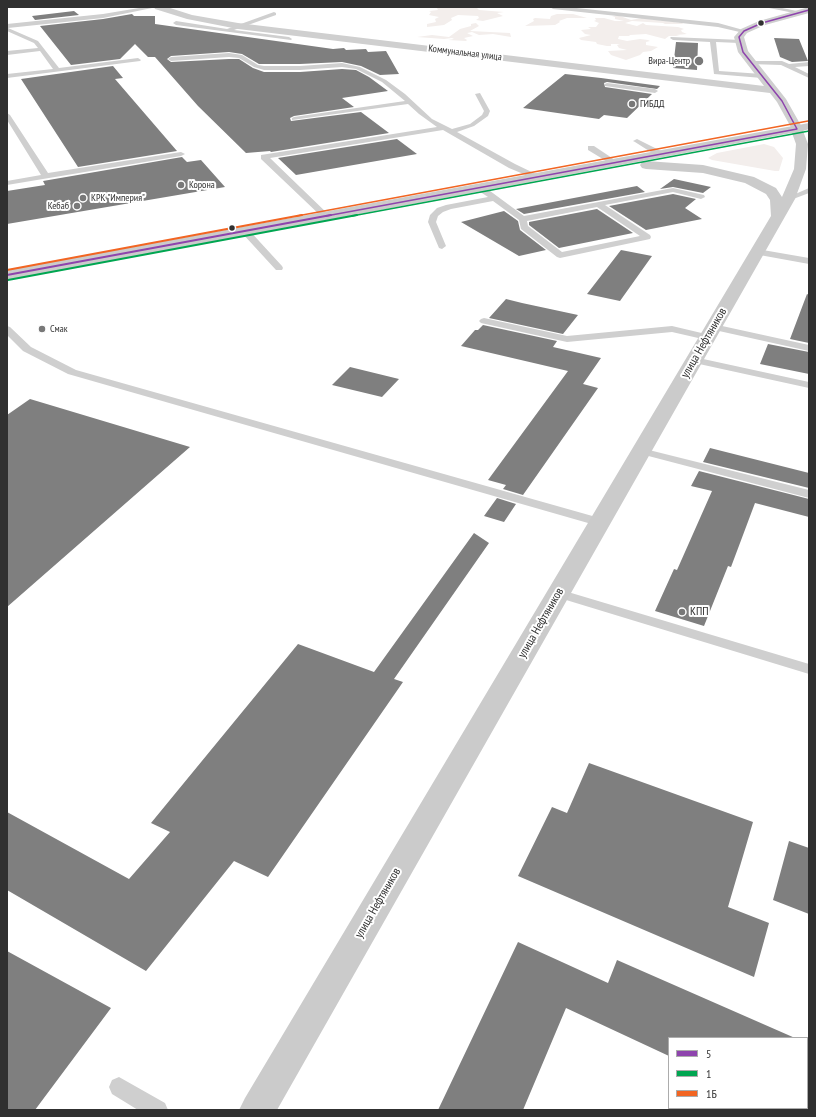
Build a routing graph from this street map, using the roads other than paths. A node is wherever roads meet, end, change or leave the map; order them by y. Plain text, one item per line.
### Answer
1 (154, 7) edge
2 (158, 7) edge
3 (553, 7) edge
4 (767, 7) edge
5 (804, 11) edge
6 (274, 14) dead end
7 (176, 23) dead end
8 (238, 26) junction
9 (7, 27) edge
10 (227, 30) junction
11 (744, 31) junction
12 (673, 38) dead end
13 (289, 39) dead end
14 (713, 40) junction
15 (739, 41) junction
16 (42, 49) junction
17 (7, 53) edge
18 (171, 59) dead end
19 (138, 60) dead end
20 (751, 63) junction
21 (809, 64) edge
22 (789, 66) junction
23 (57, 70) junction
24 (7, 76) edge
25 (762, 76) junction
26 (809, 76) edge
27 (607, 85) dead end
28 (774, 90) junction
29 (655, 91) dead end
30 (478, 94) dead end
31 (410, 102) junction
32 (7, 115) edge
33 (294, 119) dead end
34 (444, 128) junction
35 (803, 128) edge
36 (451, 132) junction
37 (637, 141) dead end
38 (591, 148) dead end
39 (181, 154) dead end
40 (660, 154) junction
41 (614, 162) junction
42 (595, 166) junction
43 (809, 171) edge
44 (46, 176) junction
45 (536, 176) junction
46 (7, 183) edge
47 (307, 186) dead end
48 (479, 187) junction
49 (297, 188) junction
50 (809, 190) edge
51 (701, 197) dead end
52 (494, 198) junction
53 (598, 204) junction
54 (783, 208) junction
55 (326, 216) junction
56 (523, 219) junction
57 (245, 231) junction
58 (442, 246) dead end
59 (757, 252) junction
60 (809, 261) edge
61 (279, 268) dead end
62 (7, 275) edge
63 (484, 321) dead end
64 (7, 328) edge
65 (710, 332) junction
66 (809, 348) edge
67 (694, 360) junction
68 (809, 385) edge
69 (641, 451) junction
70 (809, 494) edge
71 (599, 522) junction
72 (558, 593) junction
73 (809, 669) edge
74 (119, 1087) dead end
75 (158, 1110) edge
76 (257, 1110) edge

1 - 9 lane
2 - 8 street, Коммунальная улица
3 - 11 lane
4 - 5 lane
5 - 11 street
6 - 8 lane
7 - 10 lane
8 - 10 lane
8 - 28 street, Коммунальная улица
9 - 16 lane
10 - 13 lane
11 - 15 street
12 - 14 lane
14 - 15 lane
14 - 25 lane
15 - 20 street
16 - 17 lane
16 - 23 lane
18 - 31 lane
19 - 23 lane
20 - 22 lane
20 - 25 street
21 - 22 lane
22 - 26 lane
23 - 24 lane
25 - 28 street
27 - 29 lane
28 - 35 street
30 - 36 lane
31 - 33 lane
31 - 34 lane
32 - 44 lane
34 - 36 lane
34 - 49 lane
35 - 40 main road
35 - 54 main road, улица Нефтяников
36 - 45 lane
37 - 40 lane
38 - 41 lane
39 - 44 lane
40 - 41 main road
41 - 42 main road
42 - 45 main road
42 - 54 main road
43 - 54 main road
44 - 46 lane
45 - 48 main road
47 - 49 lane
48 - 52 lane
48 - 55 main road
49 - 55 lane
50 - 54 lane
51 - 53 lane
52 - 56 lane
52 - 58 lane
53 - 56 lane
53 - 56 lane
54 - 59 main road, улица Нефтяников
55 - 57 main road
57 - 61 lane
57 - 62 main road
59 - 60 lane
59 - 65 main road, улица Нефтяников
63 - 65 lane
64 - 71 lane
65 - 66 lane
65 - 67 main road, улица Нефтяников
67 - 68 lane
67 - 69 main road, улица Нефтяников
69 - 70 lane
69 - 71 main road, улица Нефтяников
71 - 72 main road, улица Нефтяников
72 - 73 lane
72 - 76 main road, улица Нефтяников
74 - 75 lane

